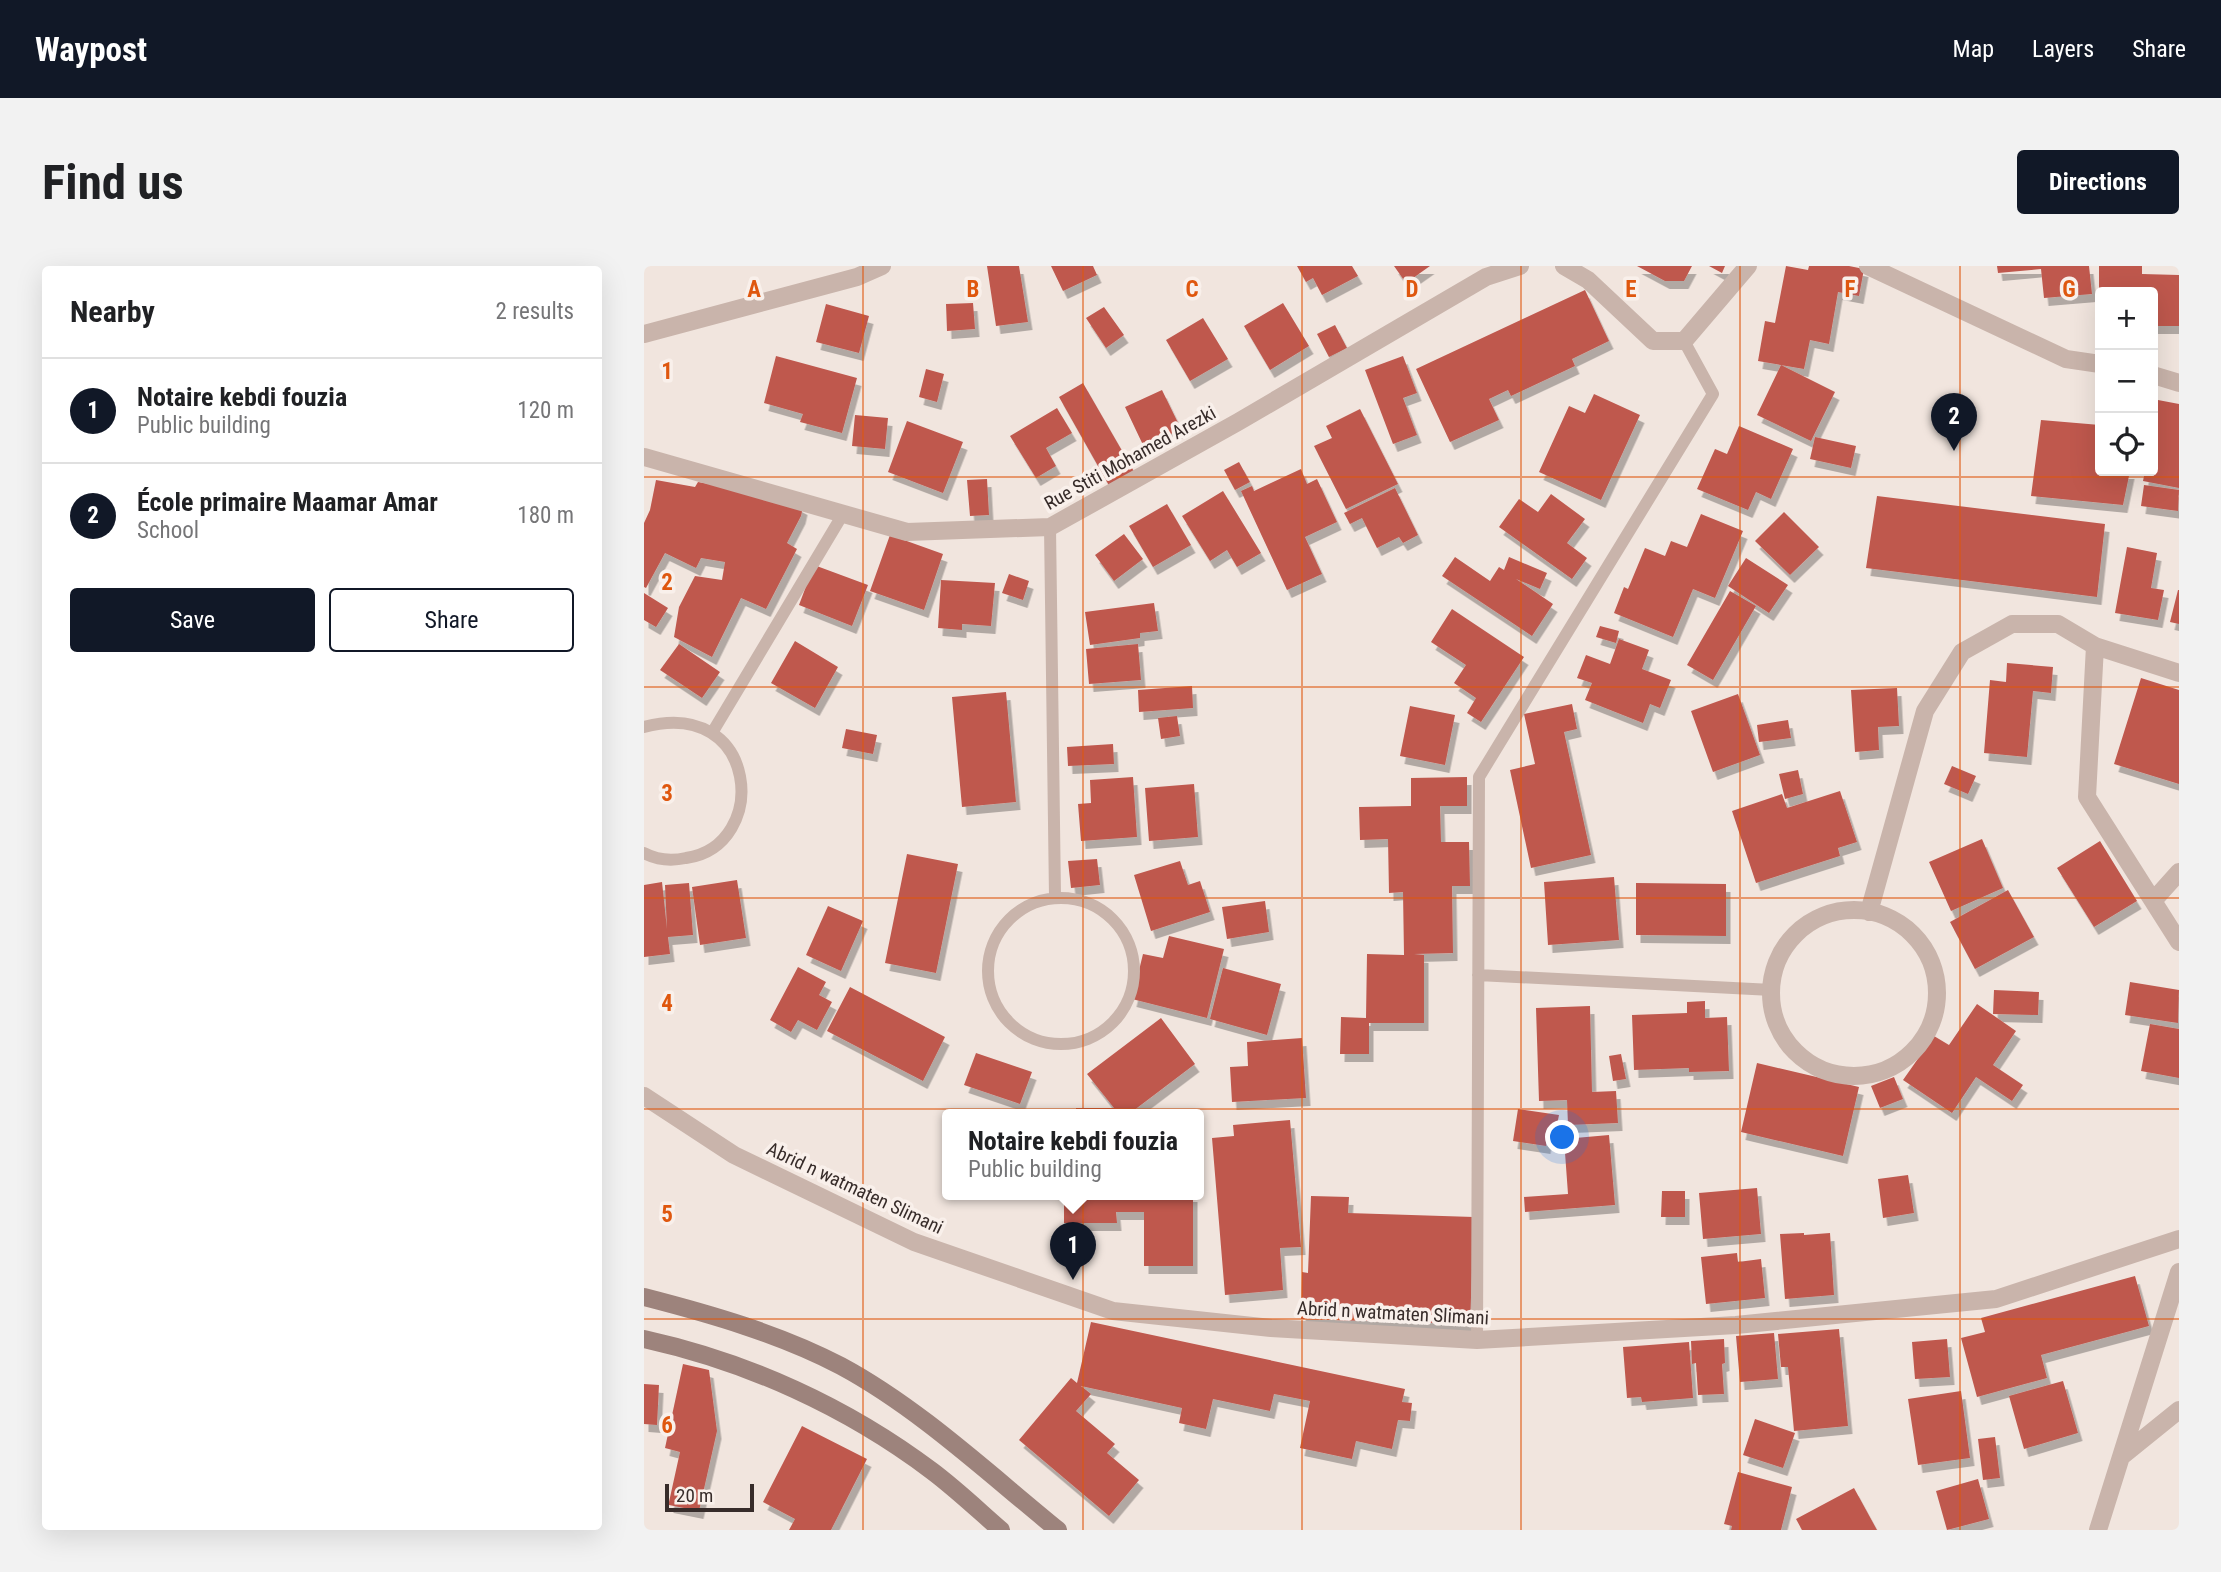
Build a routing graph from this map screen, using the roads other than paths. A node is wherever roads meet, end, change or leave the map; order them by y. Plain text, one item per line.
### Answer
1 (882, 266) edge
2 (1520, 266) edge
3 (1564, 266) edge
4 (1748, 266) edge
5 (1868, 266) edge
6 (644, 334) edge
7 (1684, 341) junction
8 (2095, 363) edge
9 (2158, 377) edge
10 (2179, 383) edge
11 (644, 457) edge
12 (843, 514) junction
13 (1050, 527) junction
14 (2095, 646) junction
15 (2179, 673) edge
16 (644, 727) edge
17 (712, 733) junction
18 (644, 853) edge
19 (2179, 872) edge
20 (1055, 897) junction
21 (2153, 901) junction
22 (1869, 912) junction
23 (2179, 942) edge
24 (1478, 975) junction
25 (1772, 990) junction
26 (644, 1096) edge
27 (2179, 1239) edge
28 (2179, 1272) edge
29 (644, 1297) edge
30 (644, 1339) edge
31 (1477, 1340) junction
32 (2179, 1410) edge
33 (2121, 1457) junction
34 (1001, 1530) edge
35 (1058, 1530) edge
36 (2098, 1530) edge

1 - 6 street
2 - 13 street, Rue Stiti Mohamed Arezki
3 - 7 street
4 - 7 street
5 - 8 street
7 - 24 lane
9 - 10 street
11 - 12 street, Rue Stiti Mohamed Arezki
12 - 13 street, Rue Stiti Mohamed Arezki
12 - 17 lane
13 - 20 lane
14 - 15 street
14 - 21 street
14 - 22 street
16 - 17 lane
17 - 18 lane
19 - 21 street
20 - 20 lane
21 - 23 street
22 - 25 street
22 - 25 street
24 - 25 lane
24 - 31 lane
26 - 31 street, Abrid n watmaten Slimani
27 - 31 street, Abrid n watmaten Slimani
28 - 33 street
29 - 35 main road
30 - 34 main road
32 - 33 street
33 - 36 street

